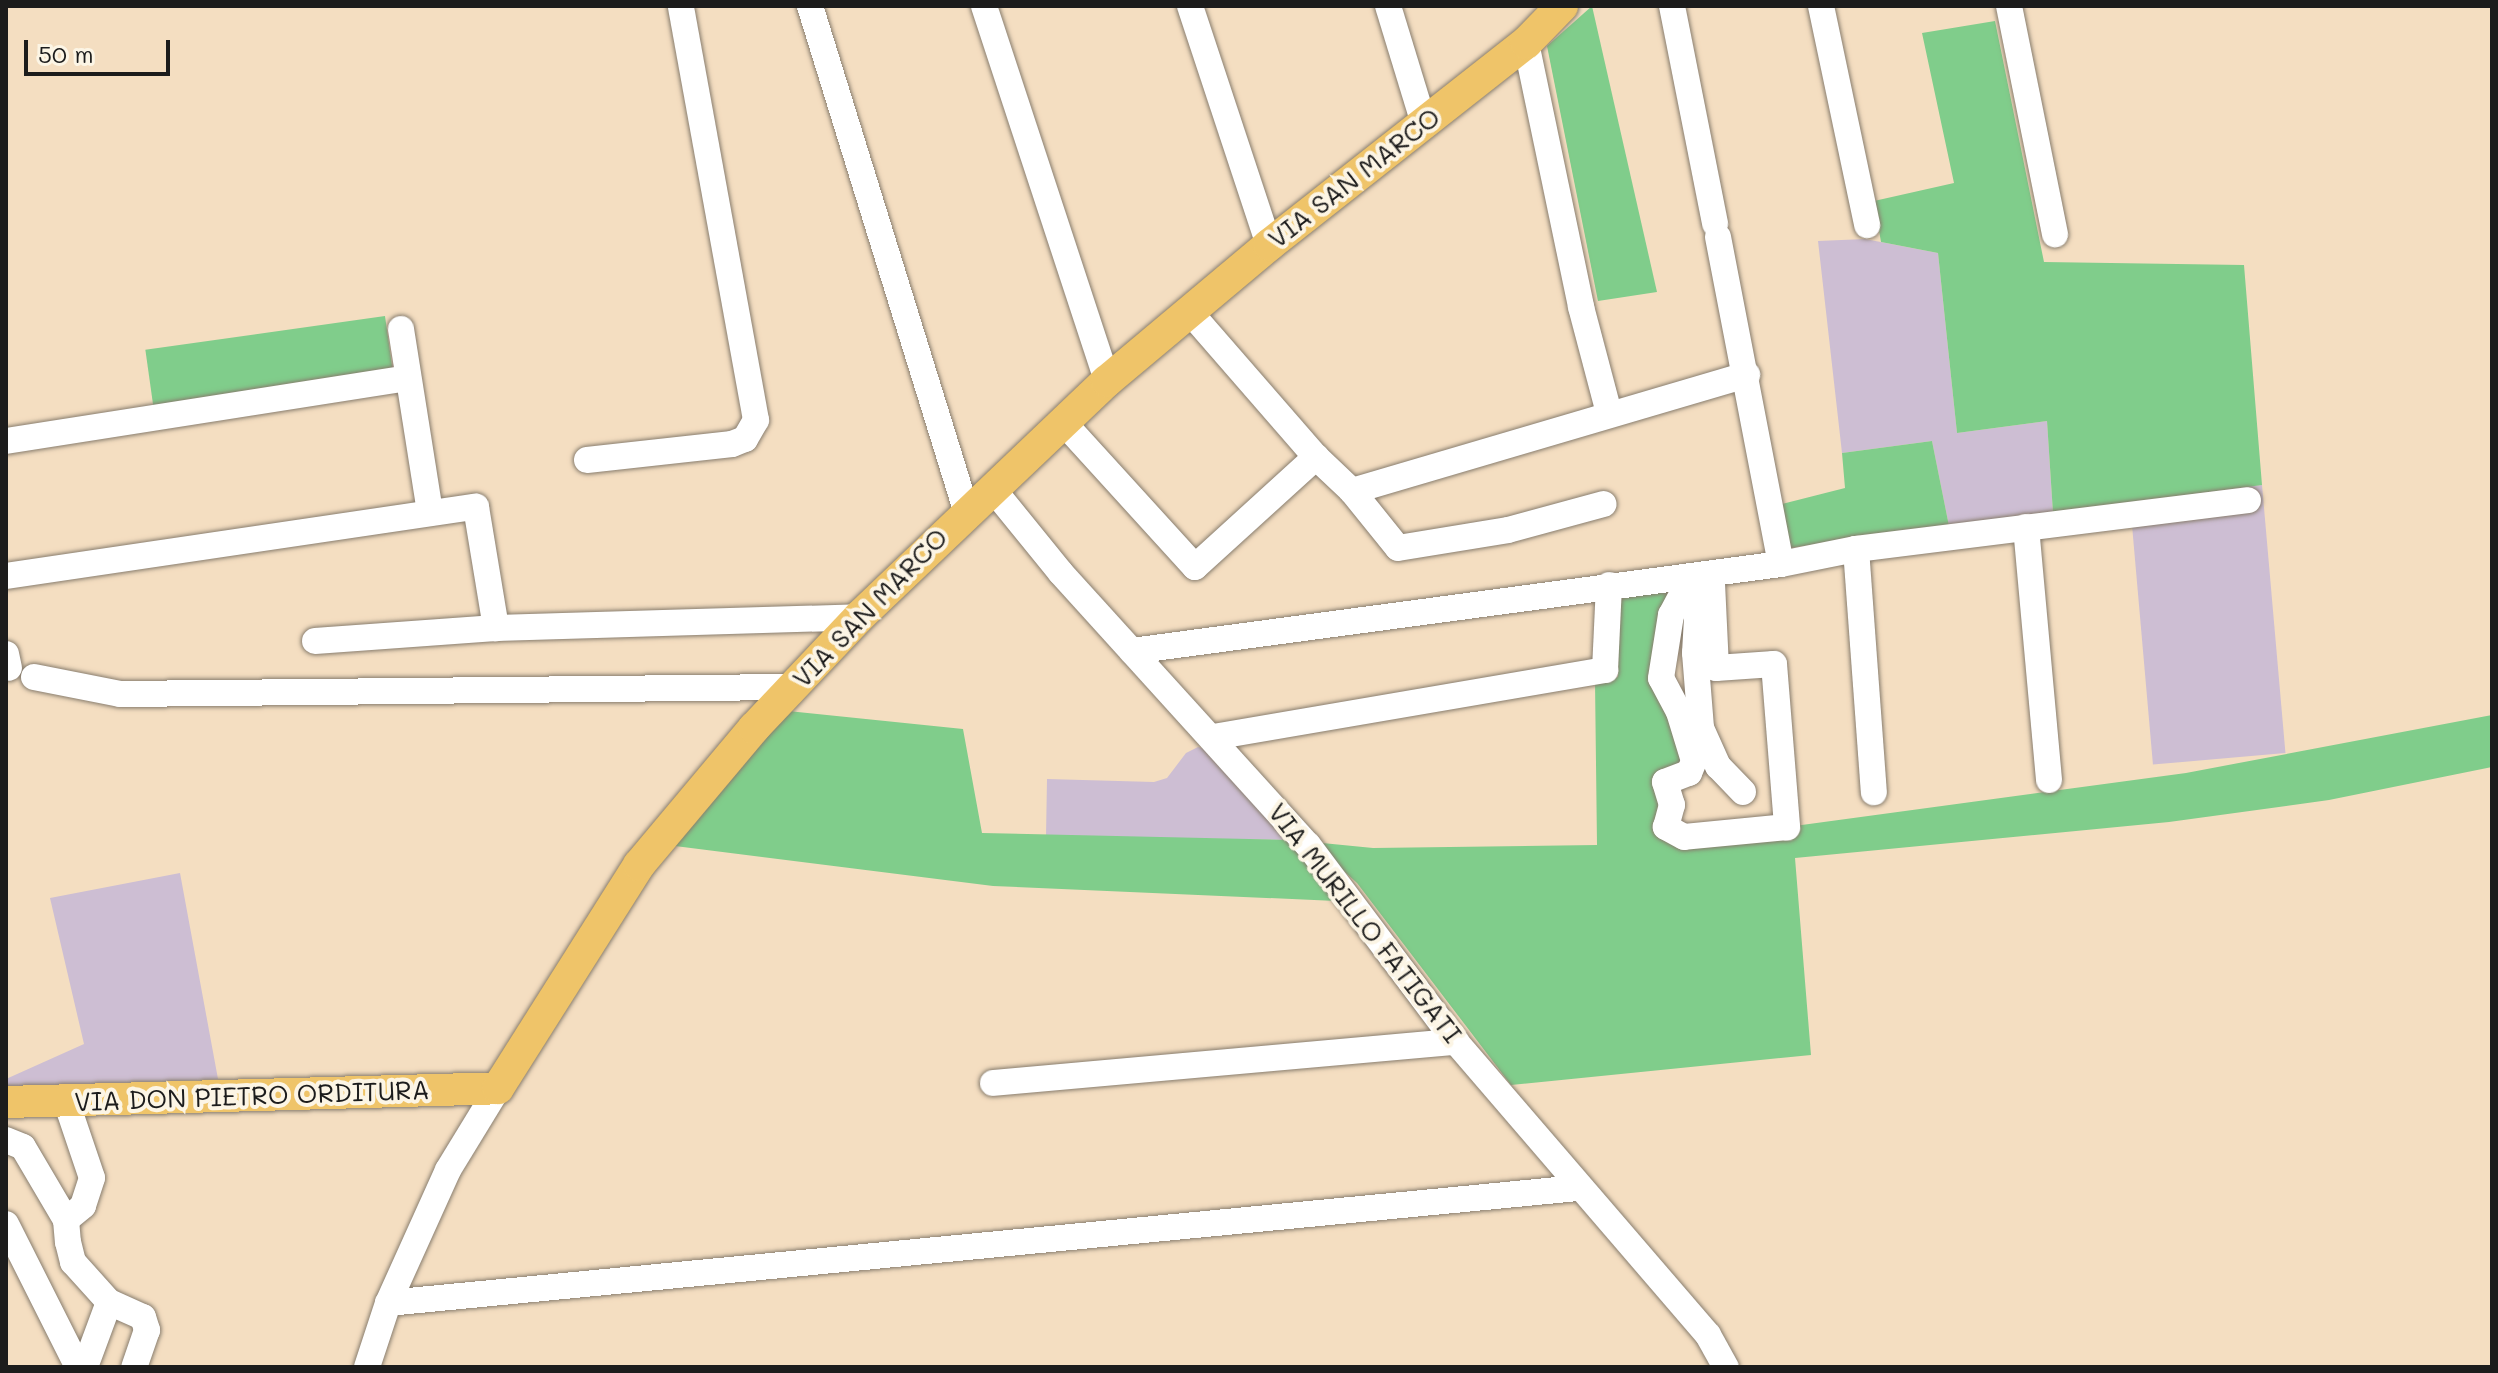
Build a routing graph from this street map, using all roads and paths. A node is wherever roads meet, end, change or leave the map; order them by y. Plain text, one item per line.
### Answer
1 (681, 6) edge
2 (810, 6) edge
3 (984, 6) edge
4 (1190, 6) edge
5 (1388, 6) edge
6 (1562, 6) edge
7 (1672, 6) edge
8 (1821, 6) edge
9 (2009, 6) edge
10 (1526, 43) junction
11 (1424, 124) junction
12 (1867, 225) dead end
13 (2055, 234) dead end
14 (1269, 245) junction
15 (1189, 311) junction
16 (401, 329) dead end
17 (1747, 375) junction
18 (408, 378) junction
19 (1107, 381) junction
20 (1609, 413) junction
21 (1063, 422) junction
22 (6, 441) edge
23 (1316, 457) junction
24 (587, 460) dead end
25 (992, 488) junction
26 (1352, 491) junction
27 (2248, 500) dead end
28 (1604, 504) dead end
29 (966, 510) junction
30 (430, 513) junction
31 (2026, 527) junction
32 (1856, 549) junction
33 (1781, 564) junction
34 (6, 576) edge
35 (1699, 576) junction
36 (1609, 585) junction
37 (859, 617) junction
38 (496, 628) junction
39 (315, 641) dead end
40 (1132, 651) junction
41 (1774, 664) joint
42 (16, 666) edge
43 (793, 687) junction
44 (1213, 737) junction
45 (2049, 780) dead end
46 (1743, 792) dead end
47 (1874, 792) dead end
48 (1456, 1042) junction
49 (993, 1083) dead end
50 (498, 1088) junction
51 (66, 1101) junction
52 (6, 1102) edge
53 (6, 1140) edge
54 (1577, 1188) junction
55 (66, 1220) junction
56 (6, 1224) edge
57 (109, 1302) junction
58 (388, 1303) junction
59 (78, 1367) edge
60 (85, 1367) edge
61 (134, 1367) edge
62 (367, 1367) edge
63 (1726, 1367) edge

1 - 24 street
2 - 29 street
3 - 19 street
4 - 14 street
5 - 11 street
6 - 10 main road, VIA SAN MARCO
7 - 17 street
8 - 12 street
9 - 13 street
10 - 11 main road, VIA SAN MARCO
10 - 20 street
11 - 14 main road, VIA SAN MARCO
14 - 15 main road, VIA SAN MARCO
15 - 19 main road, VIA SAN MARCO
15 - 23 street
16 - 18 street
17 - 20 street
17 - 33 street
18 - 22 street
18 - 30 street
19 - 21 main road, VIA SAN MARCO
20 - 26 street
21 - 23 street
21 - 25 main road, VIA SAN MARCO
23 - 26 street
25 - 29 main road, VIA SAN MARCO
25 - 40 street, VIA MURILLO FATIGATI
26 - 28 street
27 - 31 street
29 - 37 main road, VIA SAN MARCO
30 - 34 street
30 - 38 street
31 - 32 street
31 - 45 street
32 - 33 street
32 - 47 street
33 - 35 street
35 - 36 street
35 - 46 street
36 - 40 street
36 - 44 street
37 - 38 street
37 - 43 main road, VIA SAN MARCO
38 - 39 street
40 - 44 street, VIA MURILLO FATIGATI
41 - 41 street
42 - 43 street
43 - 50 main road, VIA SAN MARCO
44 - 48 street, VIA MURILLO FATIGATI
48 - 49 street
48 - 54 street, VIA MURILLO FATIGATI
50 - 51 main road, VIA DON PIETRO ORDITURA
50 - 58 street, VIA SAN MARCO
51 - 52 main road, VIA DON PIETRO ORDITURA
51 - 55 street
53 - 55 street
54 - 58 street
54 - 63 street, VIA MURILLO FATIGATI
55 - 57 street
56 - 59 street
57 - 60 street
57 - 61 street
58 - 62 street, VIA SAN MARCO

